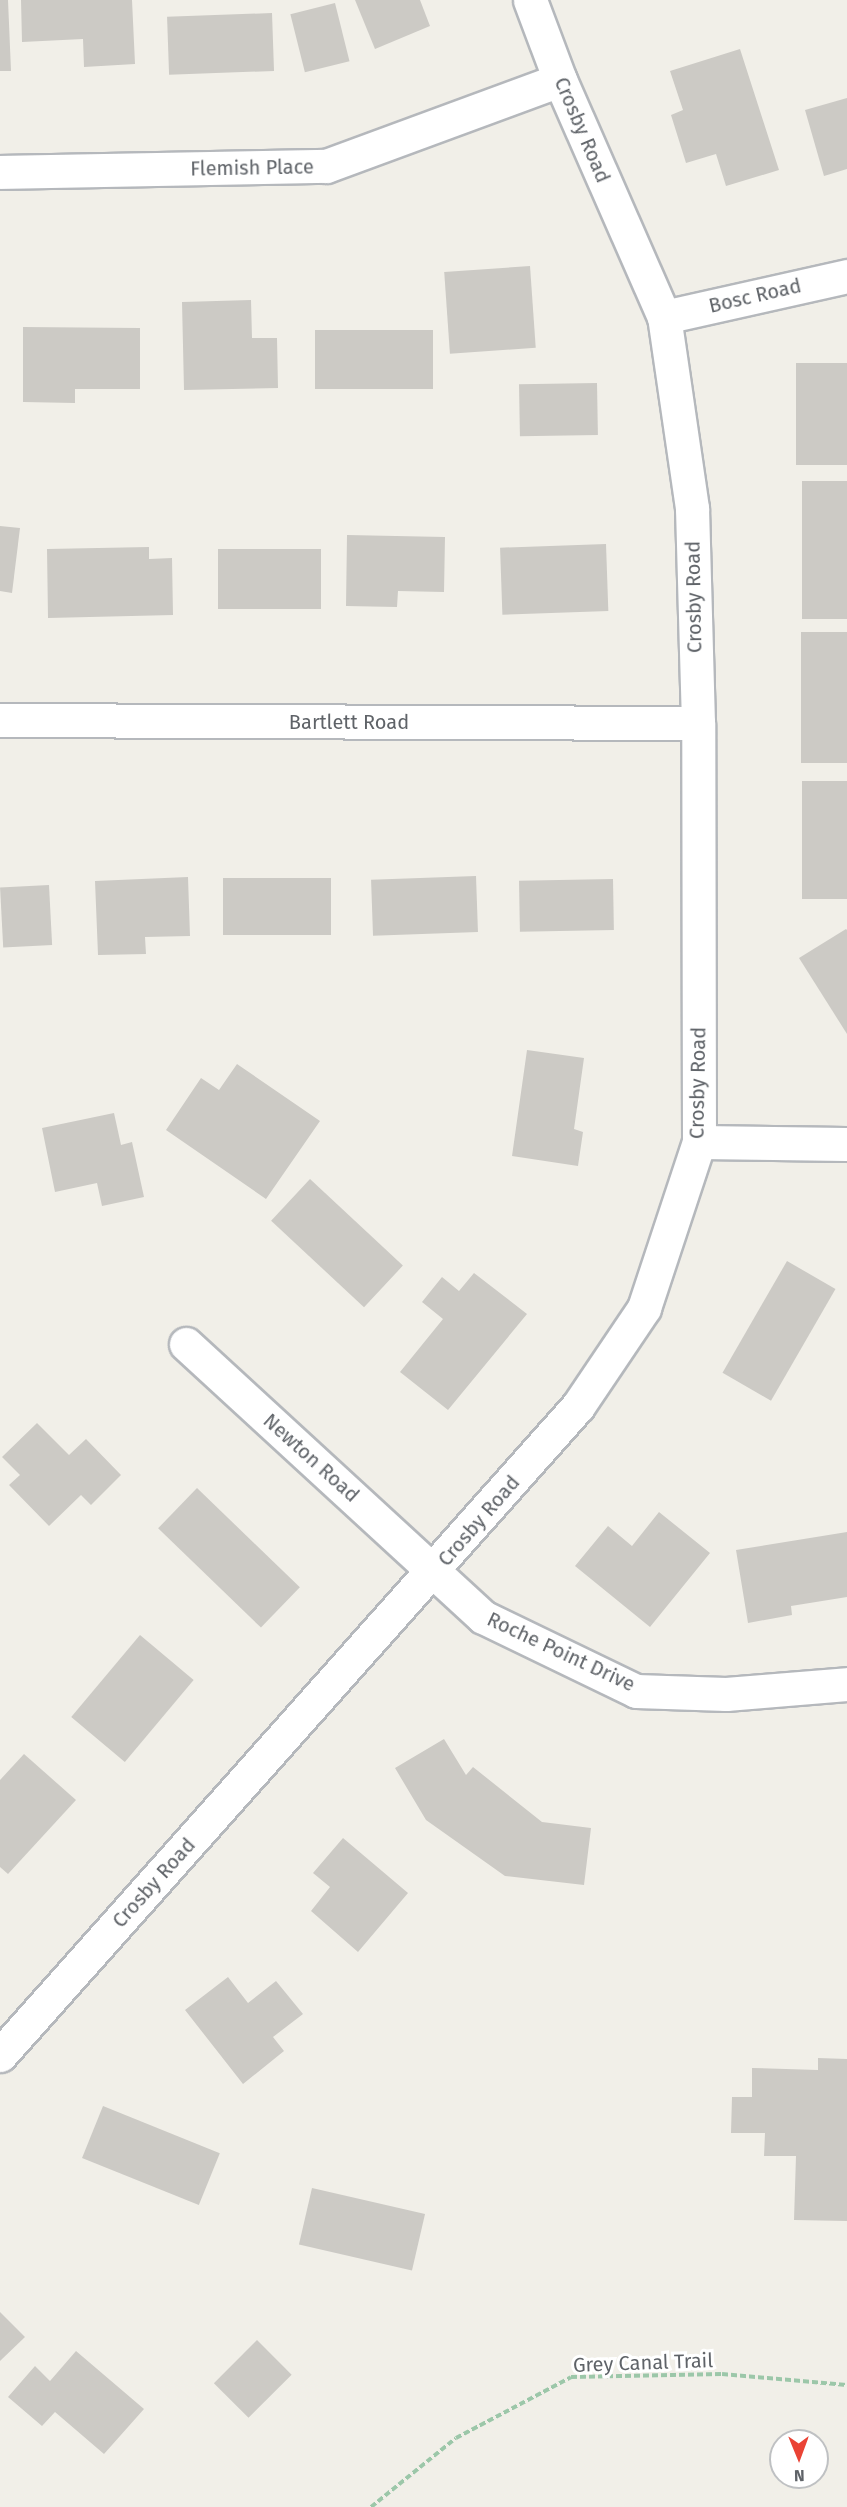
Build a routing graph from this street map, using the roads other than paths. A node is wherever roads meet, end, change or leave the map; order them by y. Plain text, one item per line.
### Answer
1 (530, 0) edge
2 (560, 80) junction
3 (0, 172) edge
4 (847, 276) edge
5 (664, 317) junction
6 (0, 720) edge
7 (698, 723) junction
8 (699, 1142) junction
9 (847, 1144) edge
10 (186, 1344) dead end
11 (435, 1571) junction
12 (847, 1684) edge
13 (0, 2055) edge

1 - 2 street, Crosby Road
2 - 3 street, Flemish Place
2 - 5 street, Crosby Road
4 - 5 street, Bosc Road
5 - 7 street, Crosby Road
6 - 7 street, Bartlett Road
7 - 8 street, Crosby Road
8 - 9 street
8 - 11 street, Crosby Road
10 - 11 street, Newton Road
11 - 12 street, Roche Point Drive
11 - 13 street, Crosby Road

